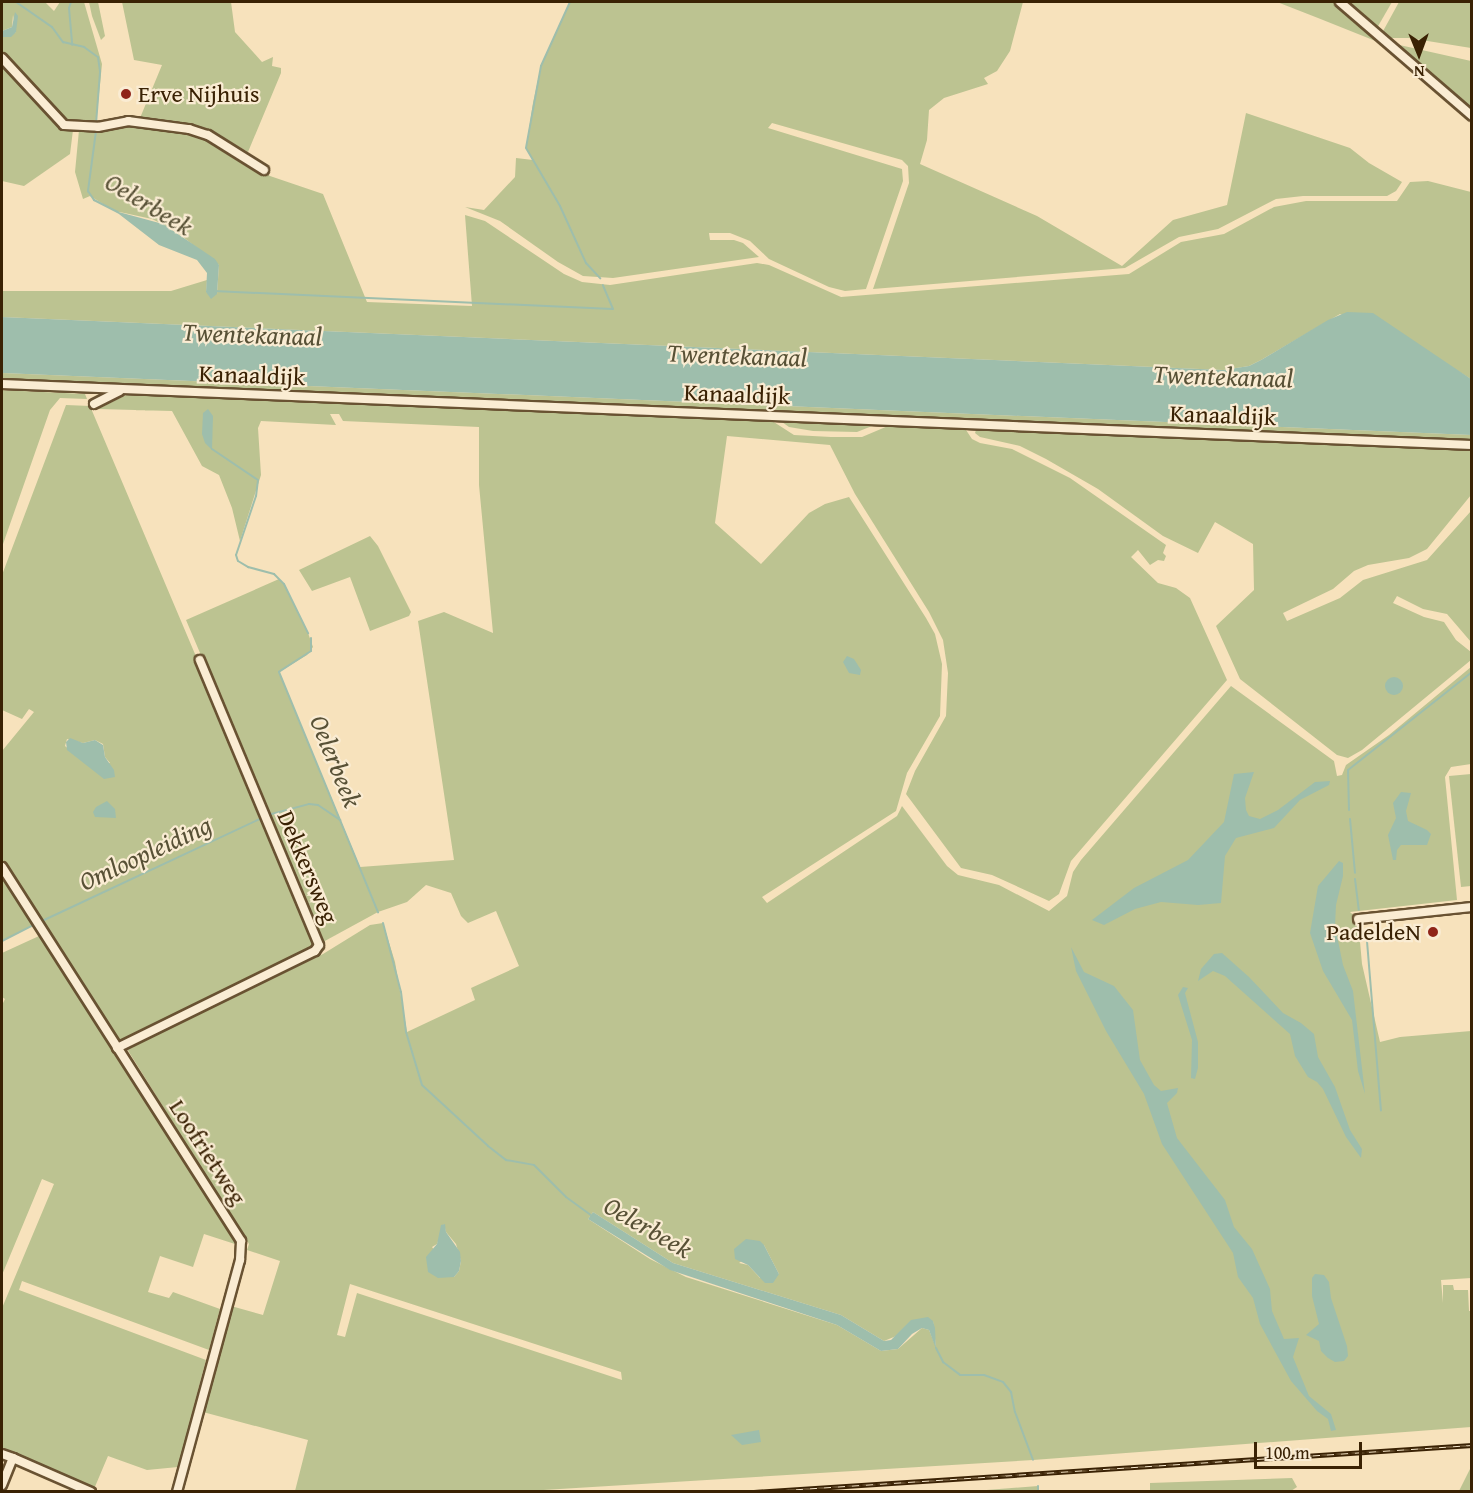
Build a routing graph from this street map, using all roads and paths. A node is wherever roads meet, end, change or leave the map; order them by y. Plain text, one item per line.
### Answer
1 (1340, 2) edge
2 (2, 58) edge
3 (1472, 116) edge
4 (264, 170) dead end
5 (2, 384) edge
6 (86, 388) junction
7 (124, 390) junction
8 (1472, 446) edge
9 (200, 660) dead end
10 (2, 867) edge
11 (1472, 907) edge
12 (1358, 919) dead end
13 (117, 1048) junction
14 (2, 1454) edge
15 (13, 1458) junction
16 (2, 1485) edge
17 (91, 1491) edge
18 (177, 1491) edge

1 - 3 street
2 - 4 street
5 - 6 street, Kanaaldijk
6 - 7 street, Kanaaldijk
6 - 7 street
7 - 8 street, Kanaaldijk
9 - 13 street, Dekkersweg
10 - 13 street, Loofrietweg
11 - 12 street
13 - 18 street, Loofrietweg
14 - 15 street
15 - 16 street
15 - 17 street

